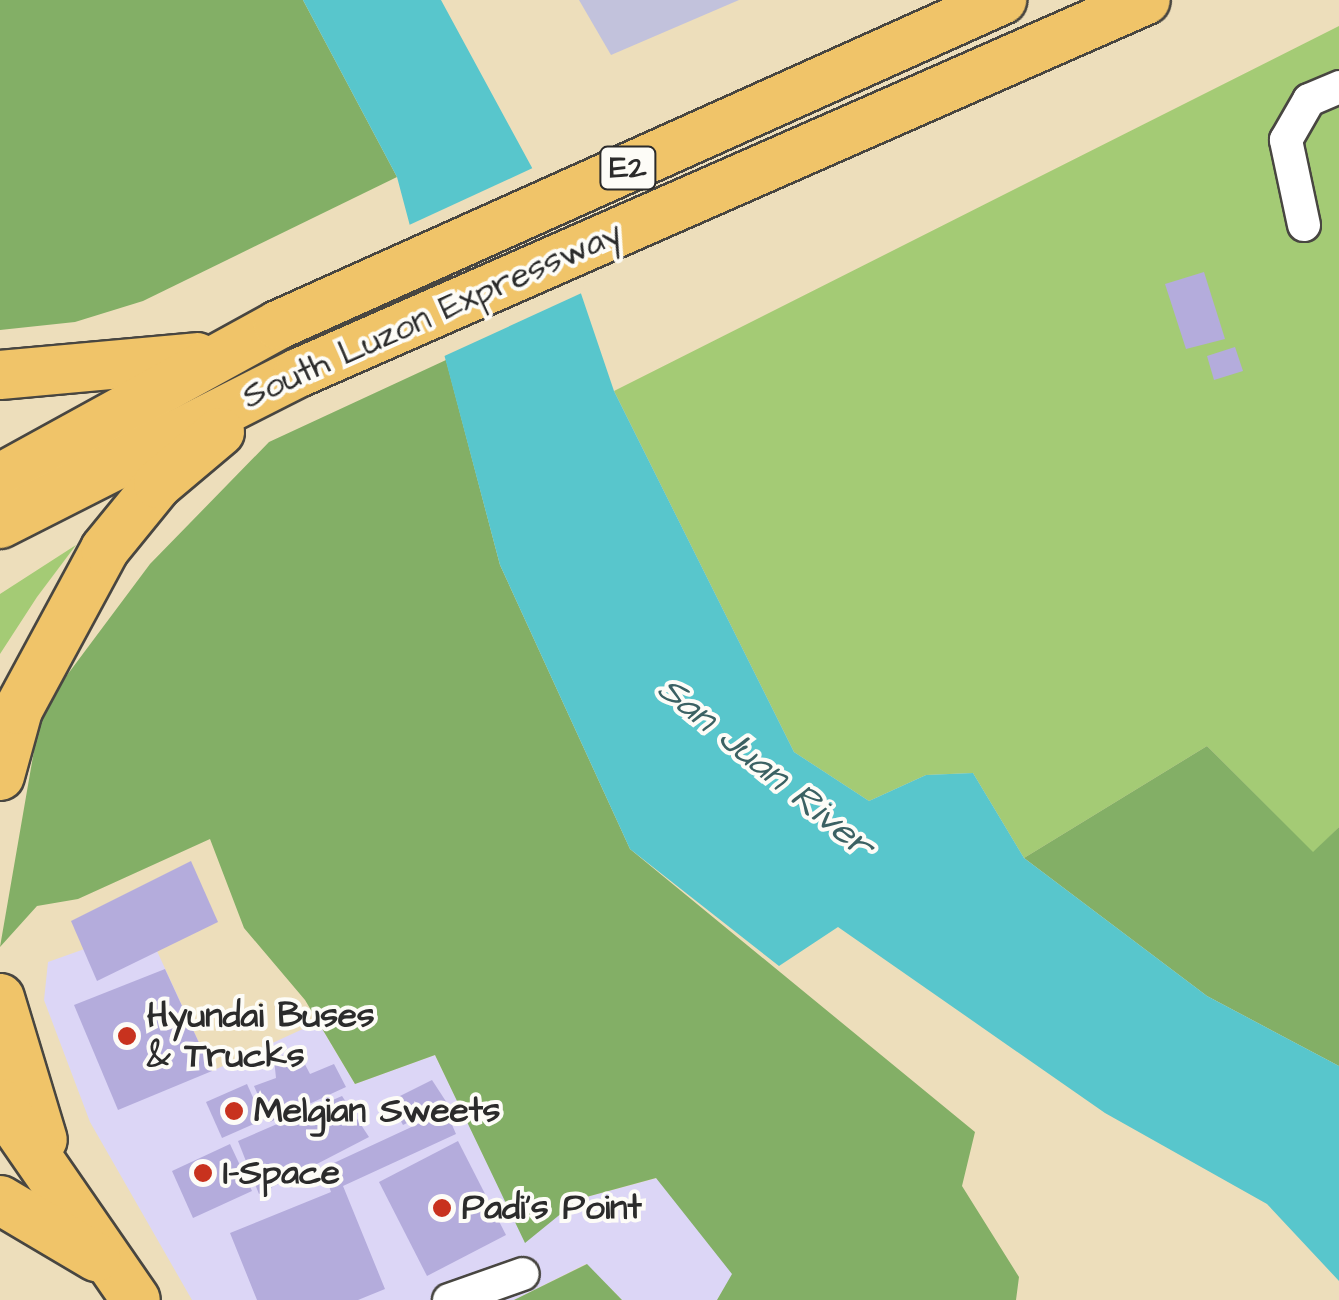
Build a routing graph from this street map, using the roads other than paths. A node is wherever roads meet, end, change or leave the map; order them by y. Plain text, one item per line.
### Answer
1 (1146, 0) edge
2 (990, 6) edge
3 (1339, 86) edge
4 (1304, 225) dead end
5 (220, 354) junction
6 (299, 373) junction
7 (0, 375) edge
8 (0, 478) edge
9 (0, 524) edge
10 (0, 776) edge
11 (0, 998) edge
12 (0, 1103) edge
13 (56, 1181) junction
14 (0, 1200) edge
15 (523, 1274) dead end
16 (128, 1287) edge
17 (449, 1300) edge

1 - 6 highway, South Luzon Expressway / E2
2 - 5 highway, South Luzon Expressway / E2
3 - 4 street
5 - 7 highway
5 - 8 highway, South Luzon Expressway / E2
6 - 9 highway, South Luzon Expressway / E2
6 - 10 highway
11 - 13 highway
12 - 13 highway
13 - 16 highway
14 - 16 highway
15 - 17 street

